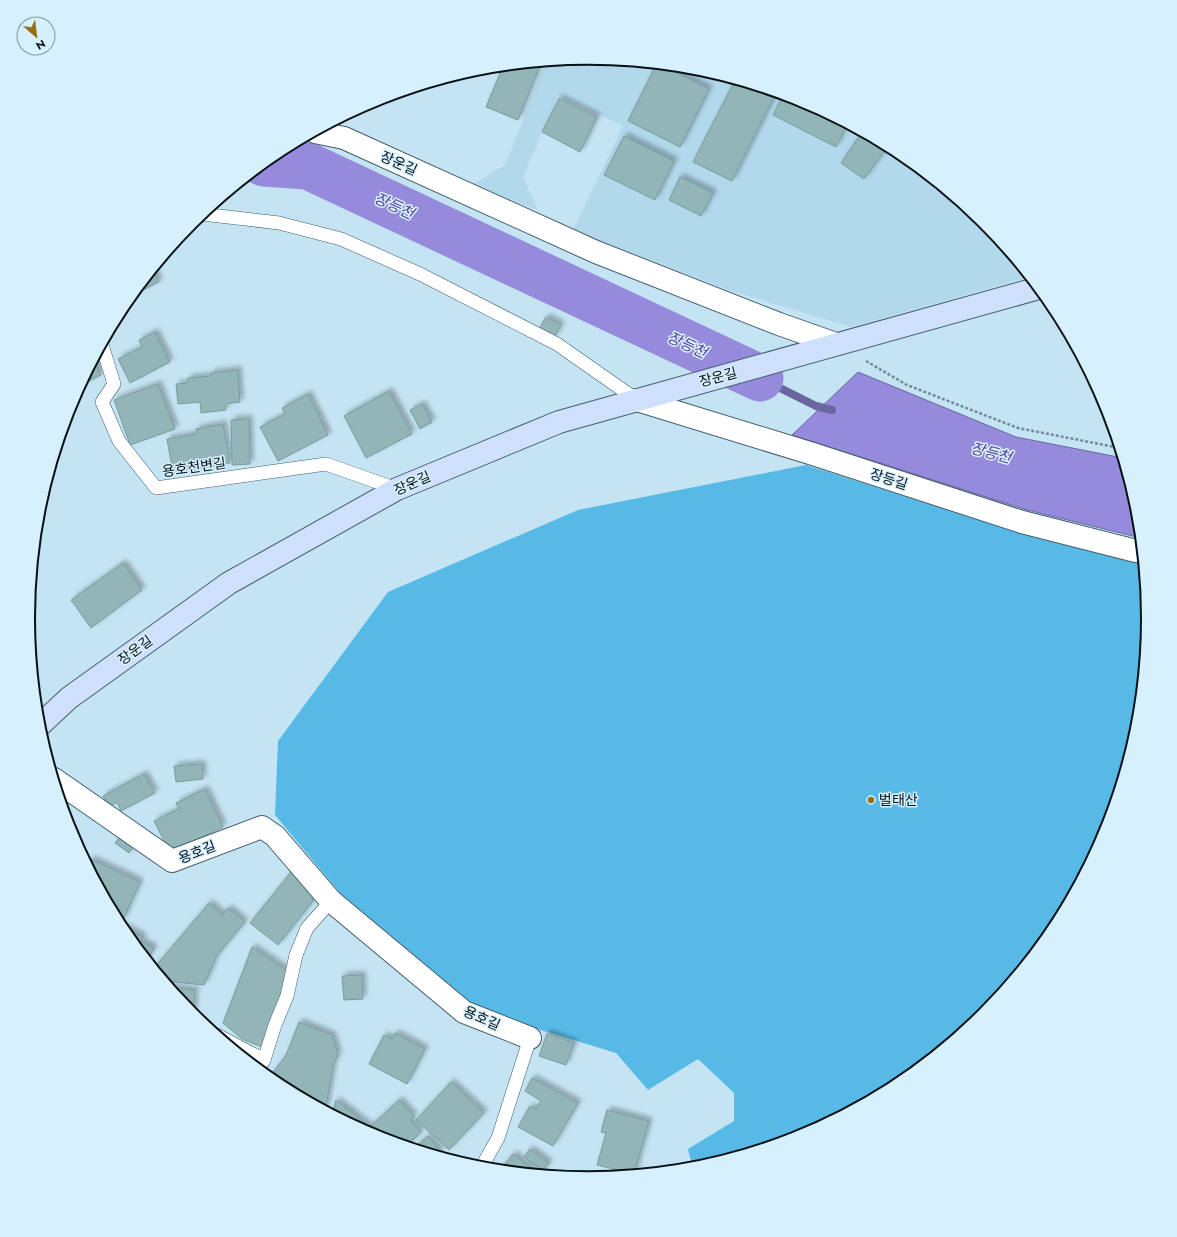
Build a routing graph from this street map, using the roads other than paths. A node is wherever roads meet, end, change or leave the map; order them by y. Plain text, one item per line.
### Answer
1 (322, 134) edge
2 (210, 215) edge
3 (1033, 290) edge
4 (836, 344) junction
5 (104, 351) edge
6 (637, 400) junction
7 (397, 489) junction
8 (1138, 551) edge
9 (45, 720) edge
10 (60, 783) edge
11 (331, 900) junction
12 (530, 1038) joint
13 (261, 1065) edge
14 (485, 1162) edge

1 - 4 street, 장운길
2 - 6 lane
3 - 4 street, 장운길
4 - 6 street, 장운길
5 - 7 lane, 용호천변길
6 - 7 street, 장운길
6 - 8 street, 장등길
7 - 9 street, 장운길
10 - 11 street, 용호길
11 - 12 street, 용호길
11 - 13 lane
12 - 14 lane, 용호길

